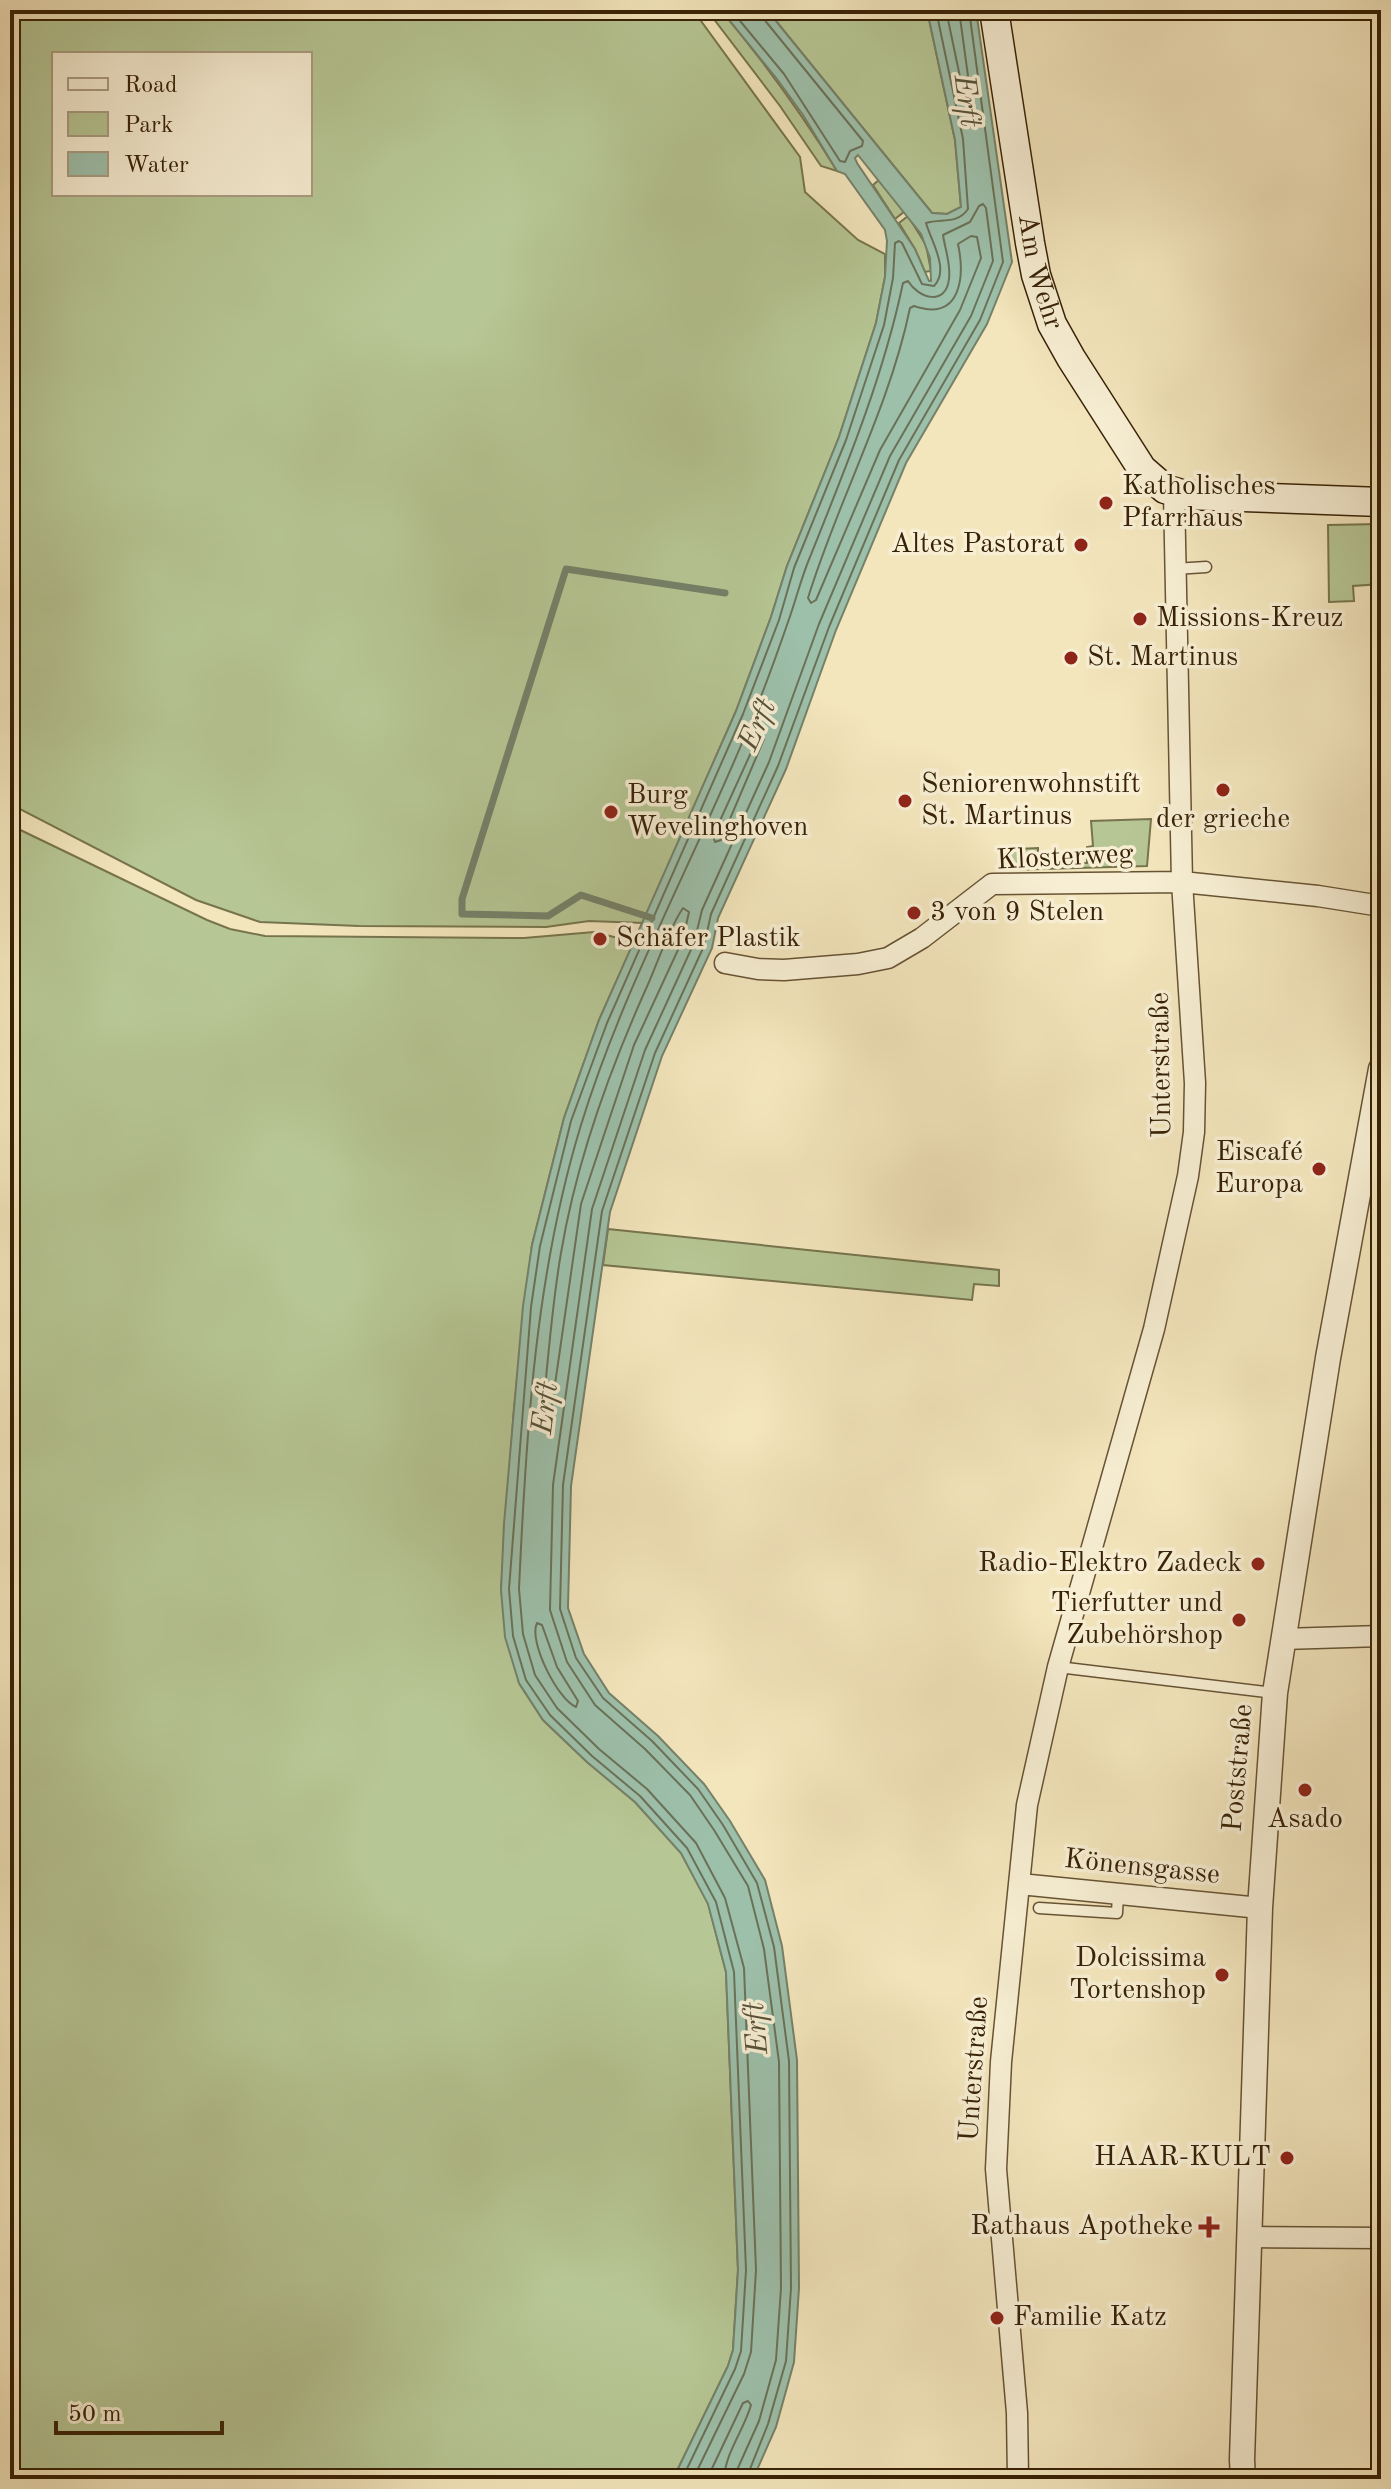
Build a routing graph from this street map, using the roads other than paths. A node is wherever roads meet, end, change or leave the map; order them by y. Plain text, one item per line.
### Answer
1 (994, 10) edge
2 (1174, 493) junction
3 (1381, 502) edge
4 (1206, 567) dead end
5 (1174, 569) junction
6 (1182, 882) junction
7 (1381, 906) edge
8 (725, 963) dead end
9 (1381, 1069) edge
10 (1381, 1636) edge
11 (1283, 1639) junction
12 (1058, 1667) junction
13 (1275, 1693) junction
14 (1020, 1884) junction
15 (1118, 1894) junction
16 (1039, 1908) dead end
17 (1260, 1908) junction
18 (1248, 2237) junction
19 (1381, 2238) edge
20 (1018, 2479) edge
21 (1243, 2479) edge

1 - 2 main road, Am Wehr
2 - 3 main road
2 - 5 street, Unterstraße
4 - 5 lane
5 - 6 street, Unterstraße
6 - 7 street, Klosterweg
6 - 8 street, Klosterweg
6 - 12 street, Unterstraße
9 - 11 street, Poststraße
10 - 11 street
11 - 13 street, Poststraße
12 - 13 lane
12 - 14 street, Unterstraße
13 - 17 street, Poststraße
14 - 15 street, Könensgasse
14 - 20 street, Unterstraße
15 - 16 lane
15 - 17 street, Könensgasse
17 - 18 street, Poststraße
18 - 19 street
18 - 21 street, Poststraße

